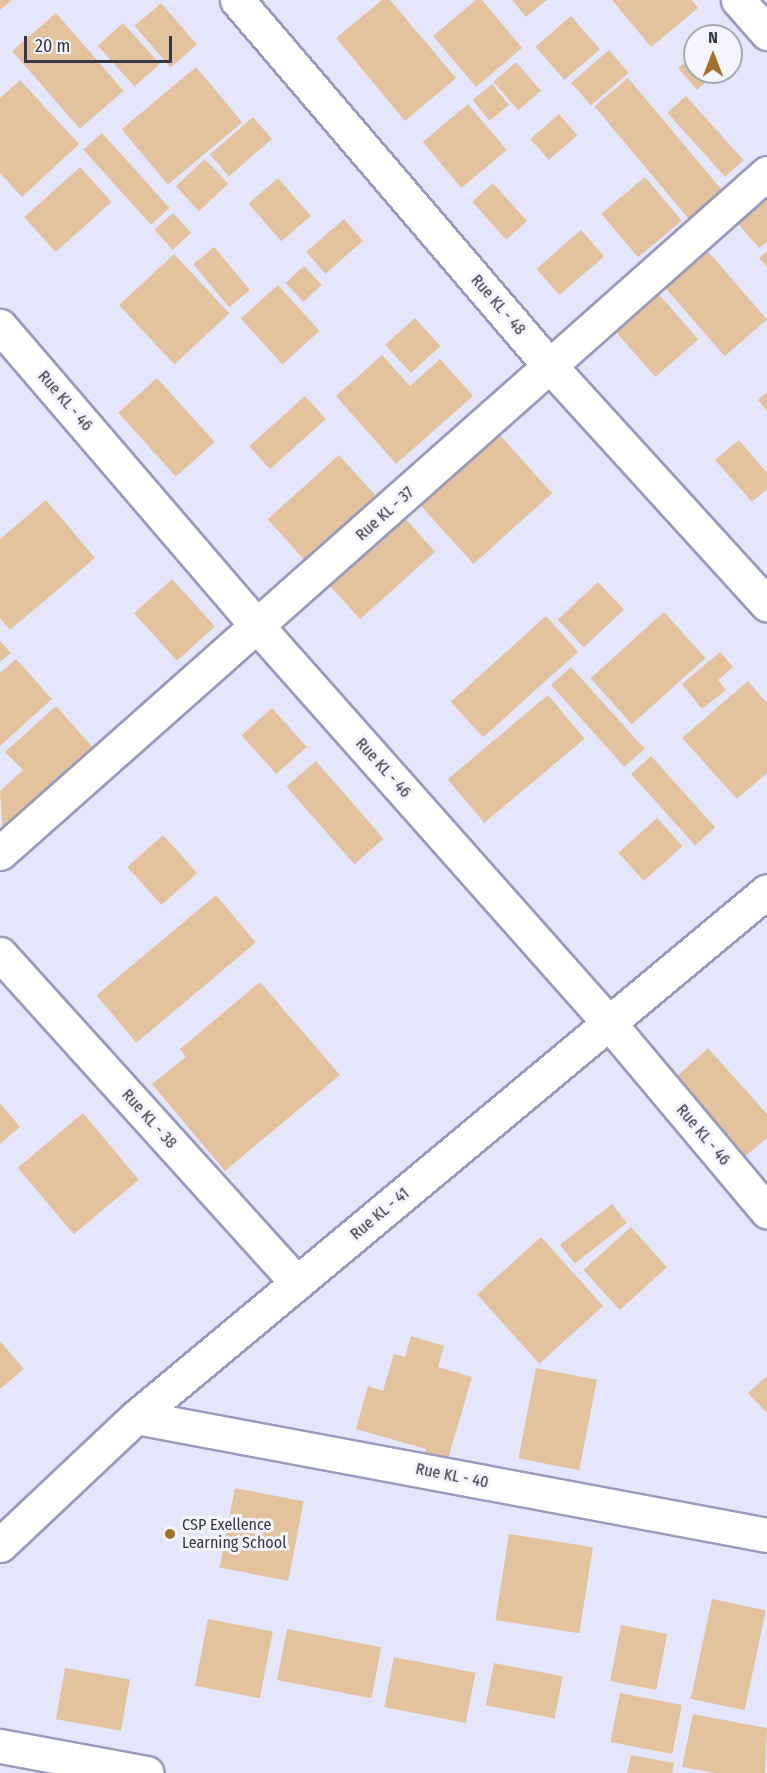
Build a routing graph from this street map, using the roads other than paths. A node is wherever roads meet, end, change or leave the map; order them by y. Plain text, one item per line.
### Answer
1 (237, 0) edge
2 (767, 173) edge
3 (0, 326) edge
4 (551, 367) junction
5 (767, 604) edge
6 (258, 627) junction
7 (0, 854) edge
8 (767, 891) edge
9 (0, 954) edge
10 (609, 1023) junction
11 (767, 1211) edge
12 (297, 1283) junction
13 (136, 1417) junction
14 (767, 1535) edge
15 (0, 1545) edge
16 (0, 1746) edge
17 (147, 1773) edge

1 - 4 street, Rue KL - 48
2 - 4 street, Rue KL - 37
3 - 6 street, Rue KL - 46
4 - 5 street, Rue KL - 48
4 - 6 street, Rue KL - 37
6 - 7 street, Rue KL - 37
6 - 10 street, Rue KL - 46
8 - 10 street, Rue KL - 41
9 - 12 street, Rue KL - 38
10 - 11 street, Rue KL - 46
10 - 12 street, Rue KL - 41
12 - 13 street, Rue KL - 41
13 - 14 street, Rue KL - 40
13 - 15 street, Rue KL - 41
16 - 17 street

